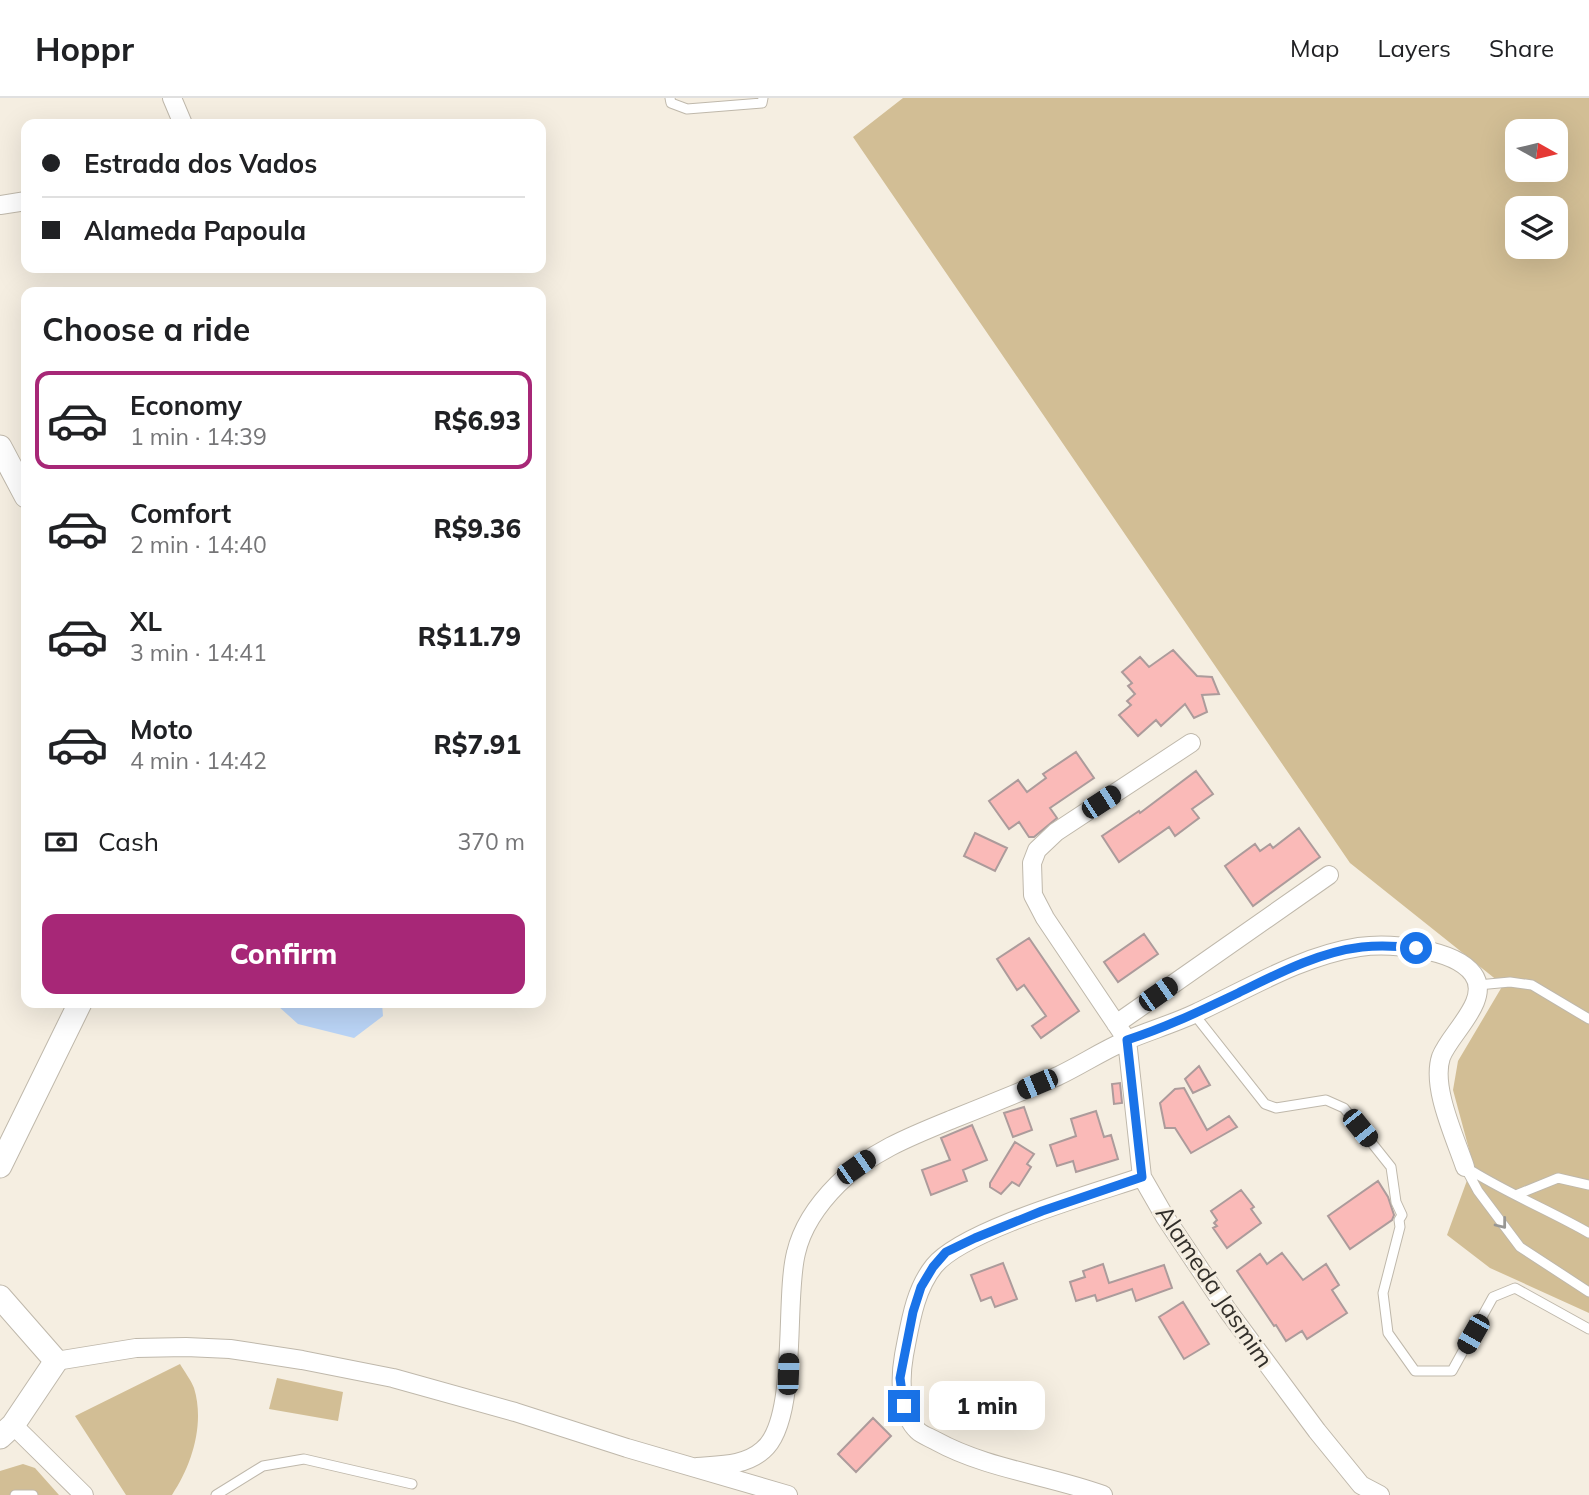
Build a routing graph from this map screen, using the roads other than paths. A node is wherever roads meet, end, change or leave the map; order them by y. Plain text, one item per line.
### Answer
1 (172, 98) edge
2 (670, 98) edge
3 (763, 98) edge
4 (181, 119) edge
5 (21, 202) edge
6 (0, 205) edge
7 (0, 447) edge
8 (21, 487) edge
9 (1191, 743) dead end
10 (1329, 875) dead end
11 (1478, 985) junction
12 (78, 1008) edge
13 (1194, 1014) junction
14 (1589, 1019) edge
15 (1116, 1024) junction
16 (1127, 1040) junction
17 (0, 1166) edge
18 (1465, 1167) junction
19 (1142, 1177) junction
20 (1589, 1185) edge
21 (1516, 1195) junction
22 (1589, 1233) edge
23 (1589, 1292) edge
24 (0, 1297) edge
25 (1589, 1329) edge
26 (56, 1361) junction
27 (7, 1431) edge
28 (697, 1467) junction
29 (412, 1484) dead end
30 (15, 1495) edge
31 (33, 1495) edge
32 (84, 1495) edge
33 (216, 1495) edge
34 (788, 1495) edge
35 (1103, 1495) edge
36 (1380, 1495) edge

1 - 4 street
2 - 3 lane
5 - 6 street
7 - 8 street
9 - 15 street
10 - 15 street
11 - 13 street
11 - 14 lane
11 - 18 street
12 - 17 street
13 - 16 street
13 - 25 lane
15 - 16 street
16 - 19 street, Alameda Jasmim
16 - 28 street
18 - 21 lane
18 -> 23 lane
19 - 35 street
19 - 36 street, Alameda Jasmim
20 - 21 lane
21 - 22 lane
24 - 26 street
26 - 27 street
26 - 28 street
27 - 32 street
28 - 34 street
29 - 33 lane
30 - 31 lane

